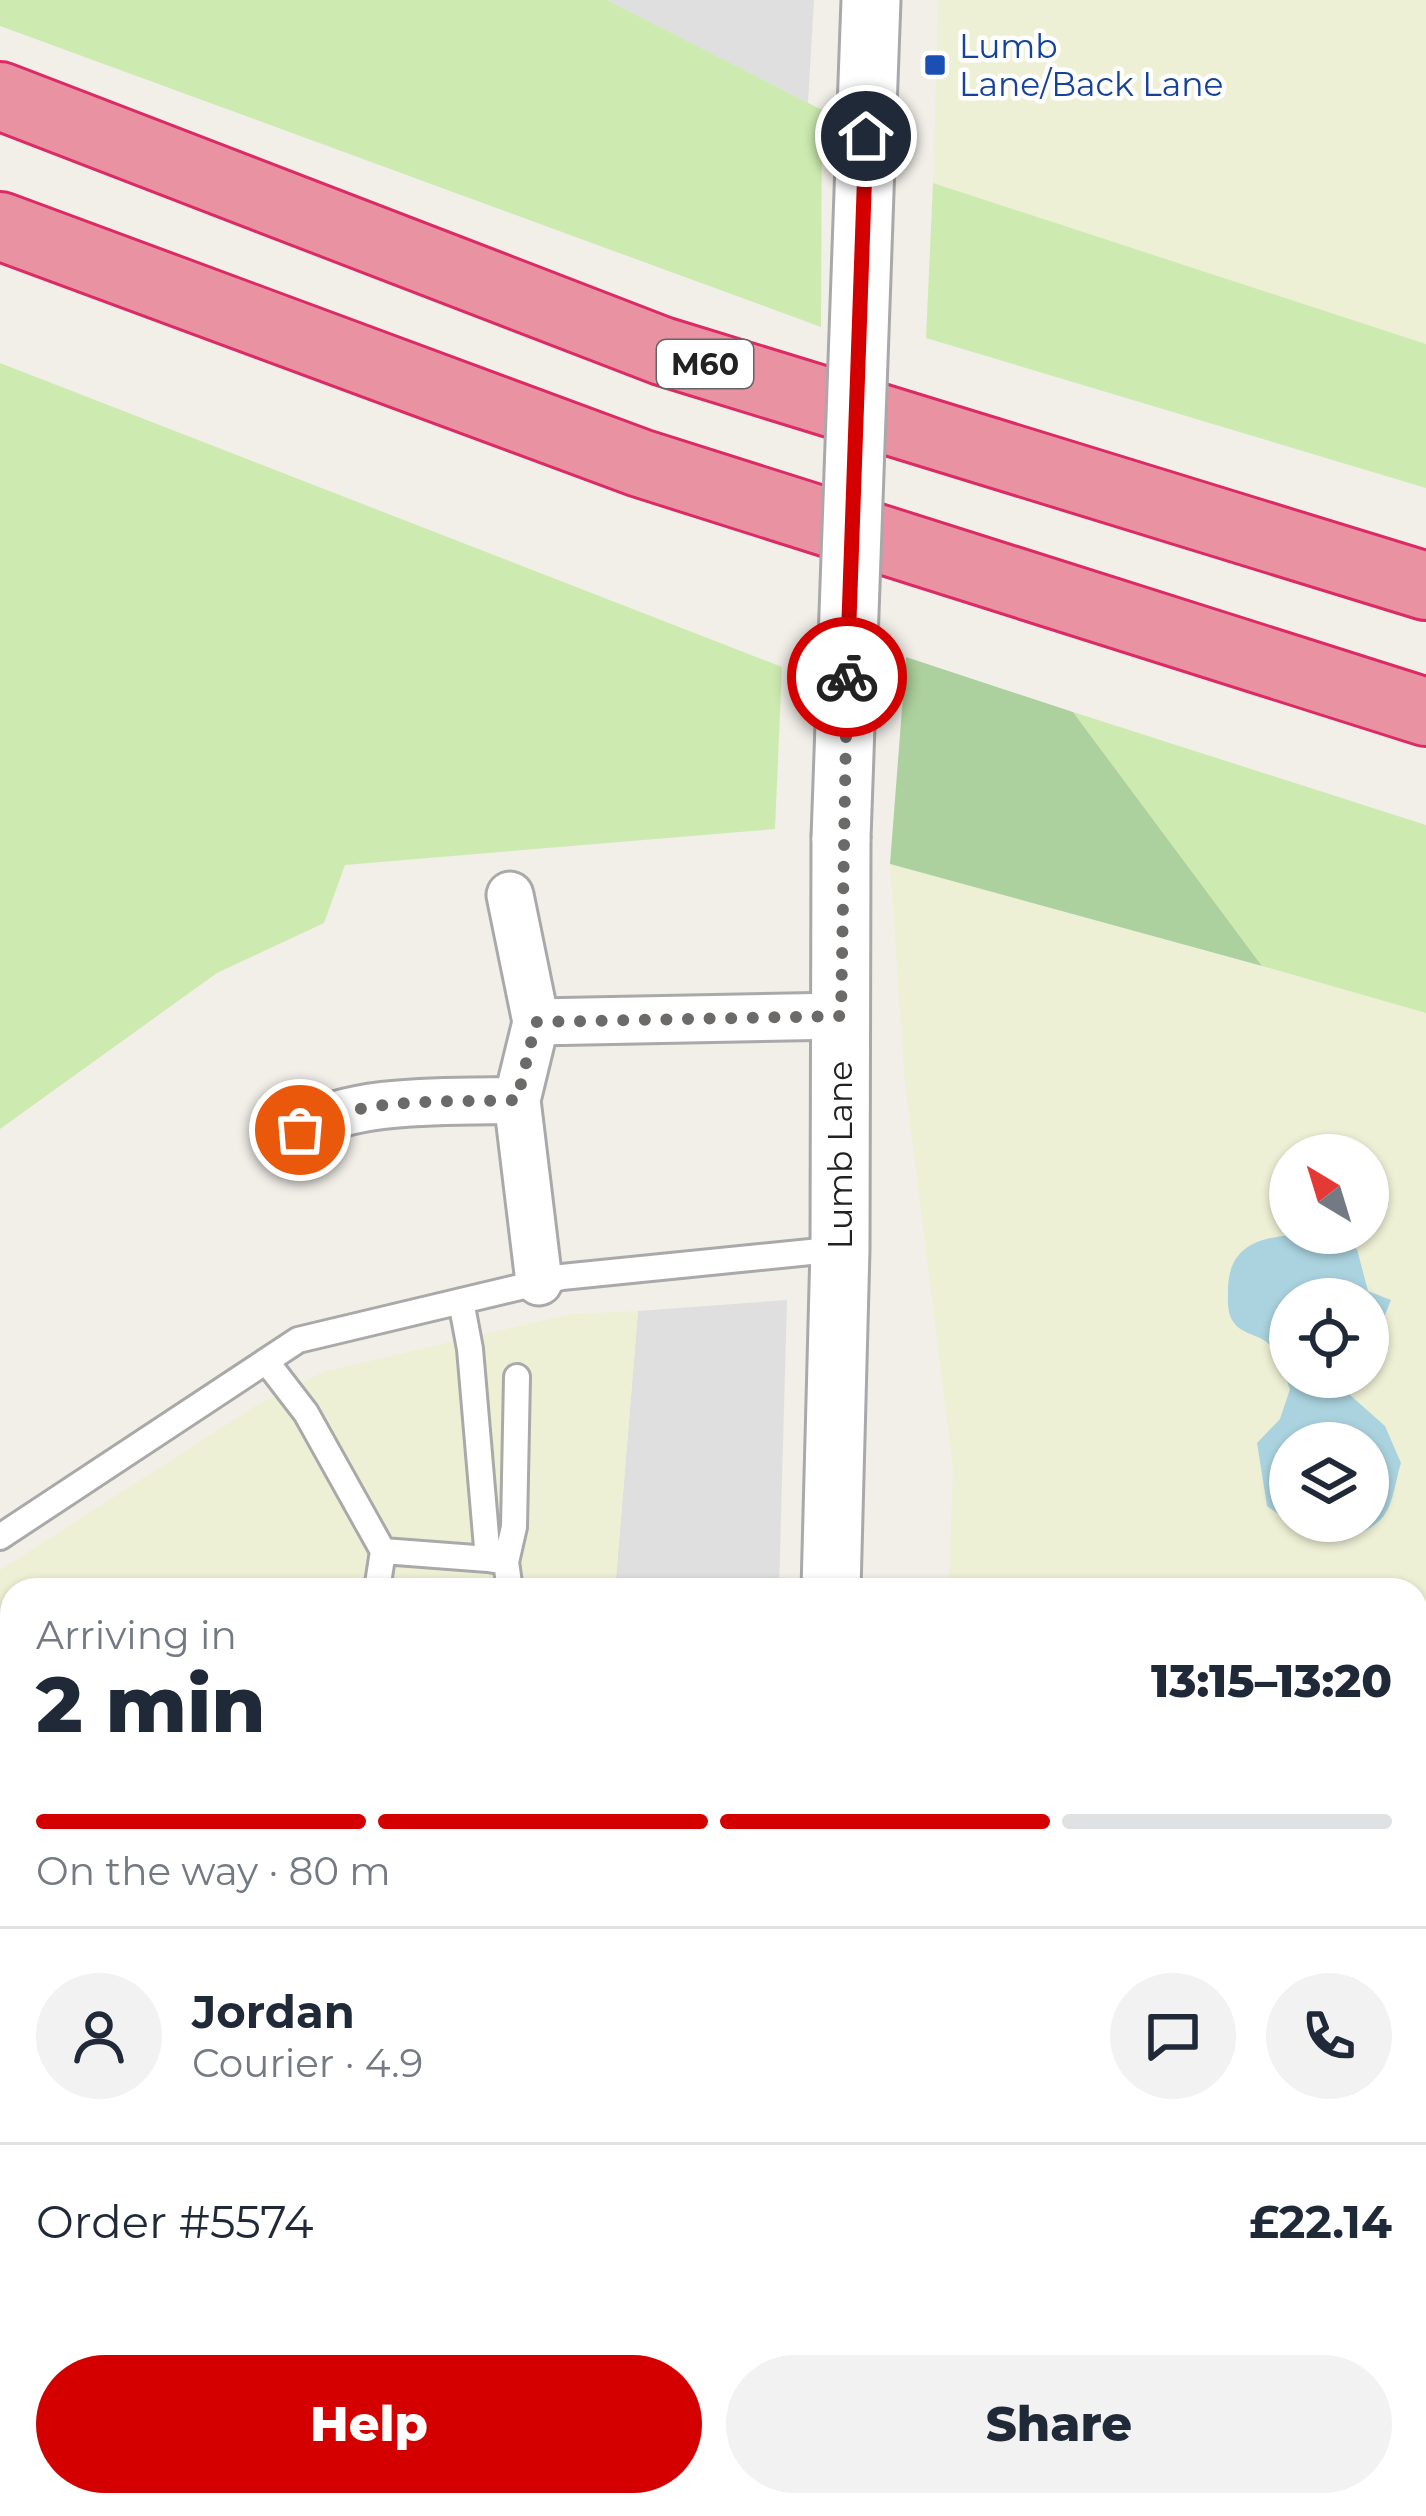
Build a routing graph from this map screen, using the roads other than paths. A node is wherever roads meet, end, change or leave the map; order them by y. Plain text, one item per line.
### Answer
1 (871, 0) edge
2 (0, 97) edge
3 (0, 226) edge
4 (1426, 586) edge
5 (1426, 712) edge
6 (510, 895) dead end
7 (841, 1016) junction
8 (536, 1022) junction
9 (517, 1100) junction
10 (300, 1130) dead end
11 (840, 1249) junction
12 (539, 1282) junction
13 (461, 1301) junction
14 (266, 1361) junction
15 (517, 1377) dead end
16 (0, 1537) edge
17 (383, 1551) junction
18 (497, 1561) junction
19 (379, 1578) edge
20 (505, 1578) edge
21 (831, 1578) edge

1 - 7 street, Lumb Lane, bridge
2 - 4 highway, M60
3 - 5 highway
6 - 8 street
7 - 8 street
7 - 11 street, Lumb Lane
8 - 9 street
9 - 10 street
9 - 12 street
11 - 12 lane
11 - 21 street, Lumb Lane
12 - 13 lane
13 - 14 lane
13 - 18 lane
14 - 16 lane
14 - 17 lane
15 - 18 lane
17 - 18 lane
17 - 19 lane
18 - 20 lane

